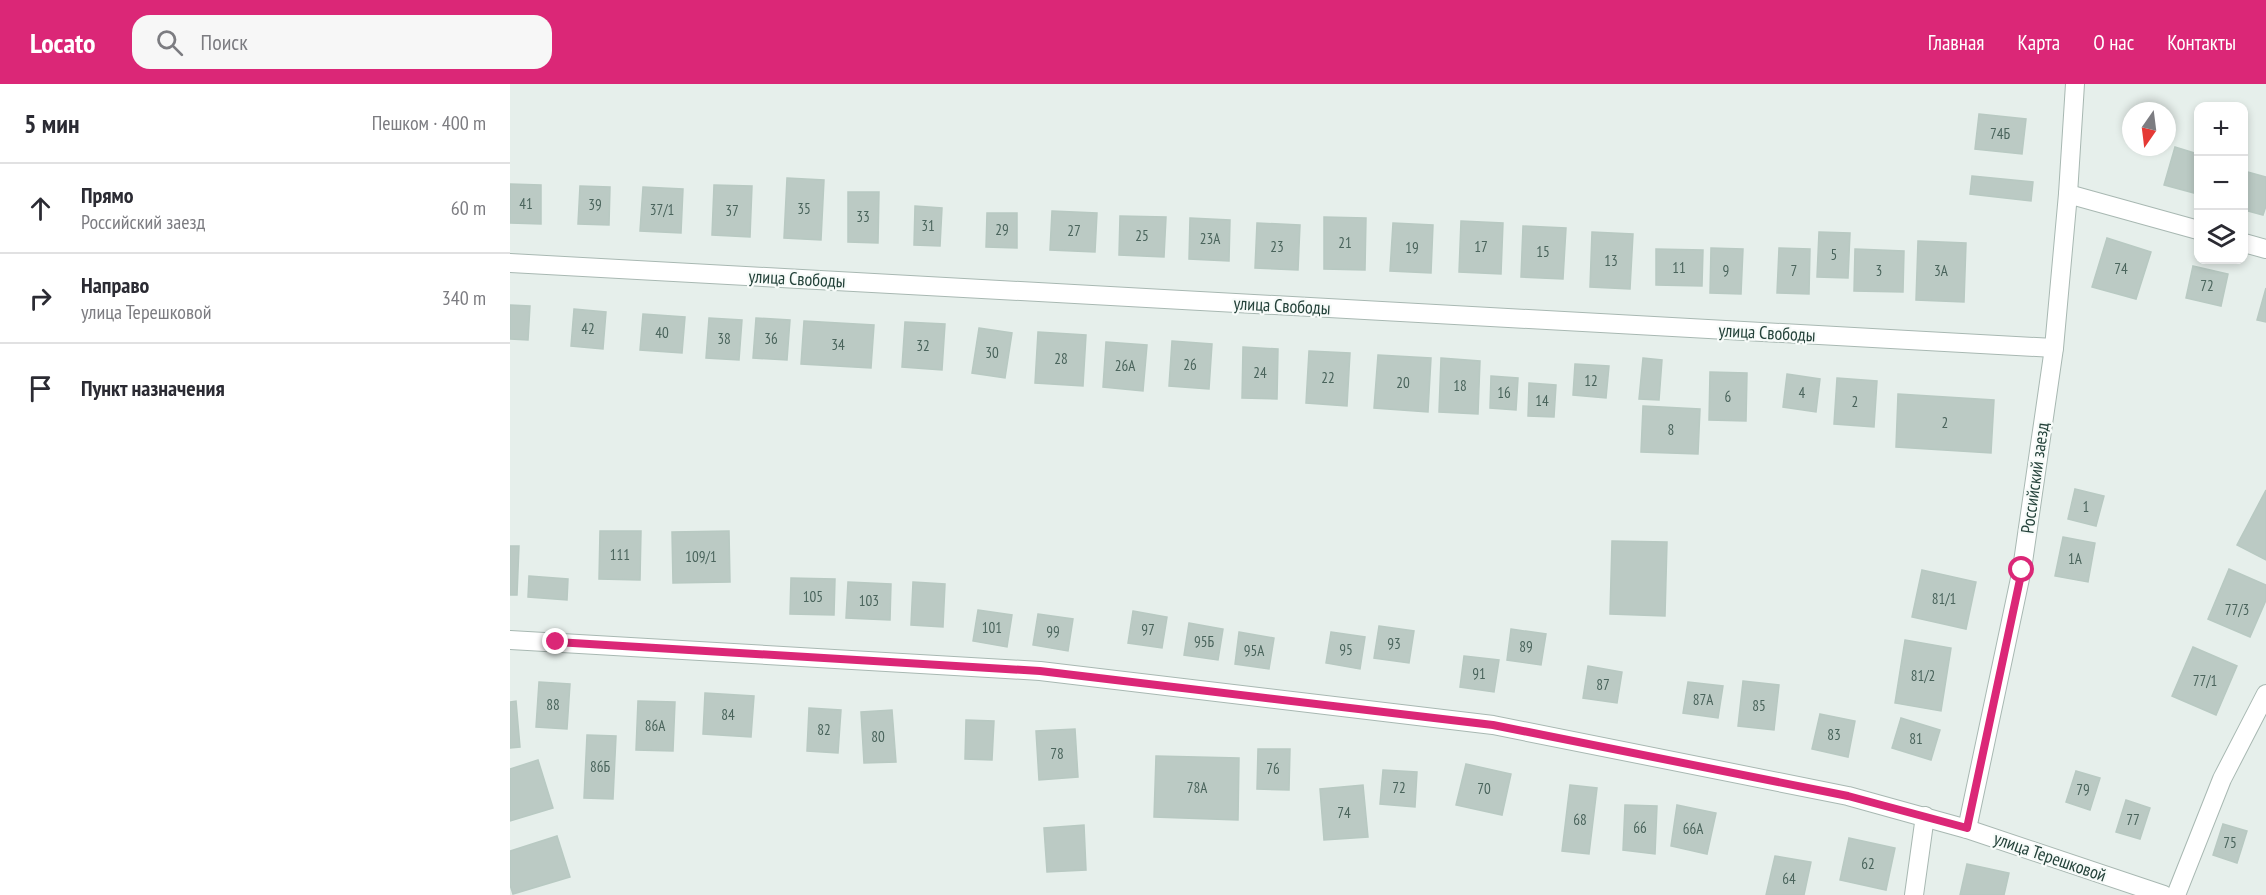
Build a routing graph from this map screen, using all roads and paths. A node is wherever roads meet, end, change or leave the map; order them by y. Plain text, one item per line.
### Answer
1 (2075, 84) edge
2 (2068, 194) junction
3 (2194, 229) edge
4 (2248, 244) edge
5 (2266, 249) edge
6 (510, 263) edge
7 (2054, 348) junction
8 (510, 640) edge
9 (2266, 694) edge
10 (1925, 816) junction
11 (1967, 828) junction
12 (1914, 895) edge
13 (2164, 895) edge
14 (2176, 895) edge

1 - 2 street, Российский заезд
2 - 3 street
2 - 7 street, Российский заезд
4 - 5 street
6 - 7 street, улица Свободы
7 - 11 street, Российский заезд
8 - 10 street, улица Терешковой
9 - 14 street
10 - 11 street, улица Терешковой
10 - 12 street
11 - 13 street, улица Терешковой

